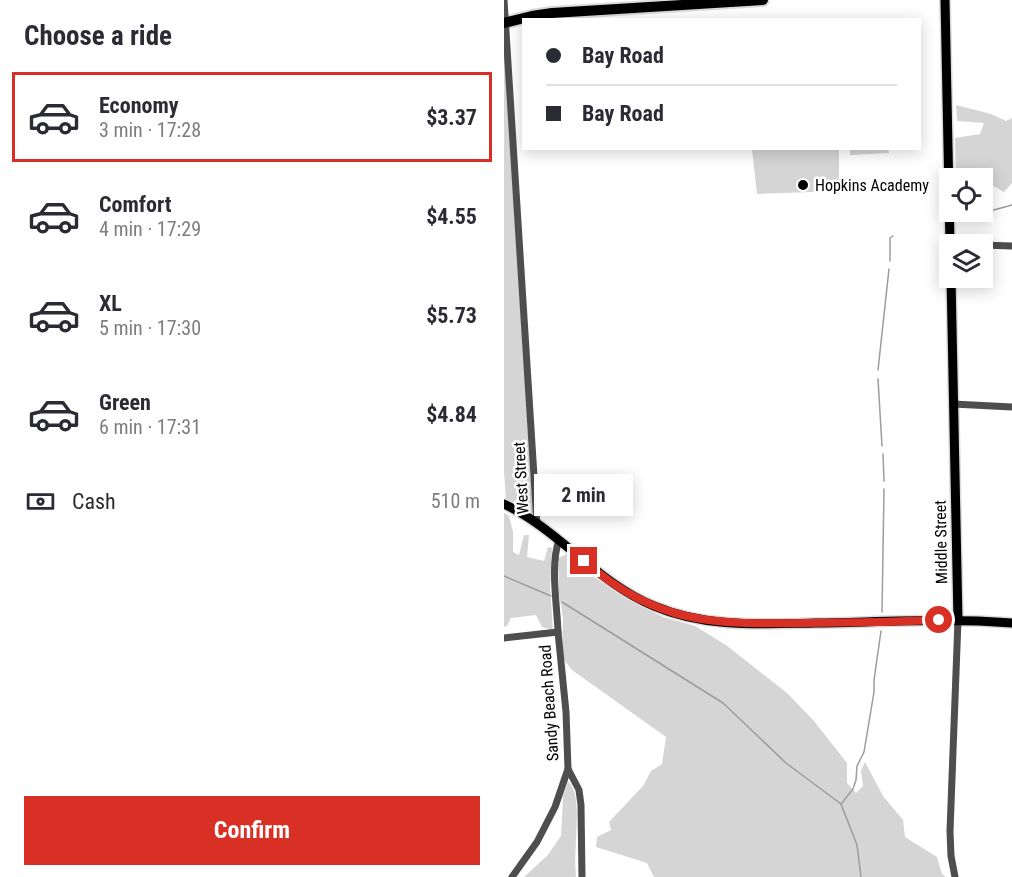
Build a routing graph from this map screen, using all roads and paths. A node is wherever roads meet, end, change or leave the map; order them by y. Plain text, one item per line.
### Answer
1 (504, 0) edge
2 (763, 0) edge
3 (945, 0) edge
4 (661, 3) edge
5 (531, 18) edge
6 (522, 20) edge
7 (505, 23) edge
8 (951, 234) edge
9 (993, 246) edge
10 (1012, 246) edge
11 (951, 288) edge
12 (953, 404) junction
13 (1012, 407) edge
14 (504, 504) edge
15 (537, 524) junction
16 (560, 540) junction
17 (958, 620) junction
18 (1012, 623) edge
19 (558, 632) junction
20 (504, 638) edge
21 (568, 769) junction
22 (512, 877) edge
23 (582, 877) edge
24 (956, 877) edge

1 - 7 street, West Street
2 - 4 highway
3 - 8 main road
4 - 5 highway
6 - 7 highway
7 - 15 street, West Street
9 - 10 street
11 - 12 main road, Middle Street
12 - 13 street
12 - 17 main road, Middle Street
14 - 15 main road
15 - 16 main road
16 - 17 main road
16 - 19 street, Sandy Beach Road
17 - 18 main road
17 - 24 street, Middle Street
19 - 20 street
19 - 21 street, Sandy Beach Road
21 - 22 street
21 - 23 street, Sandy Beach Road

